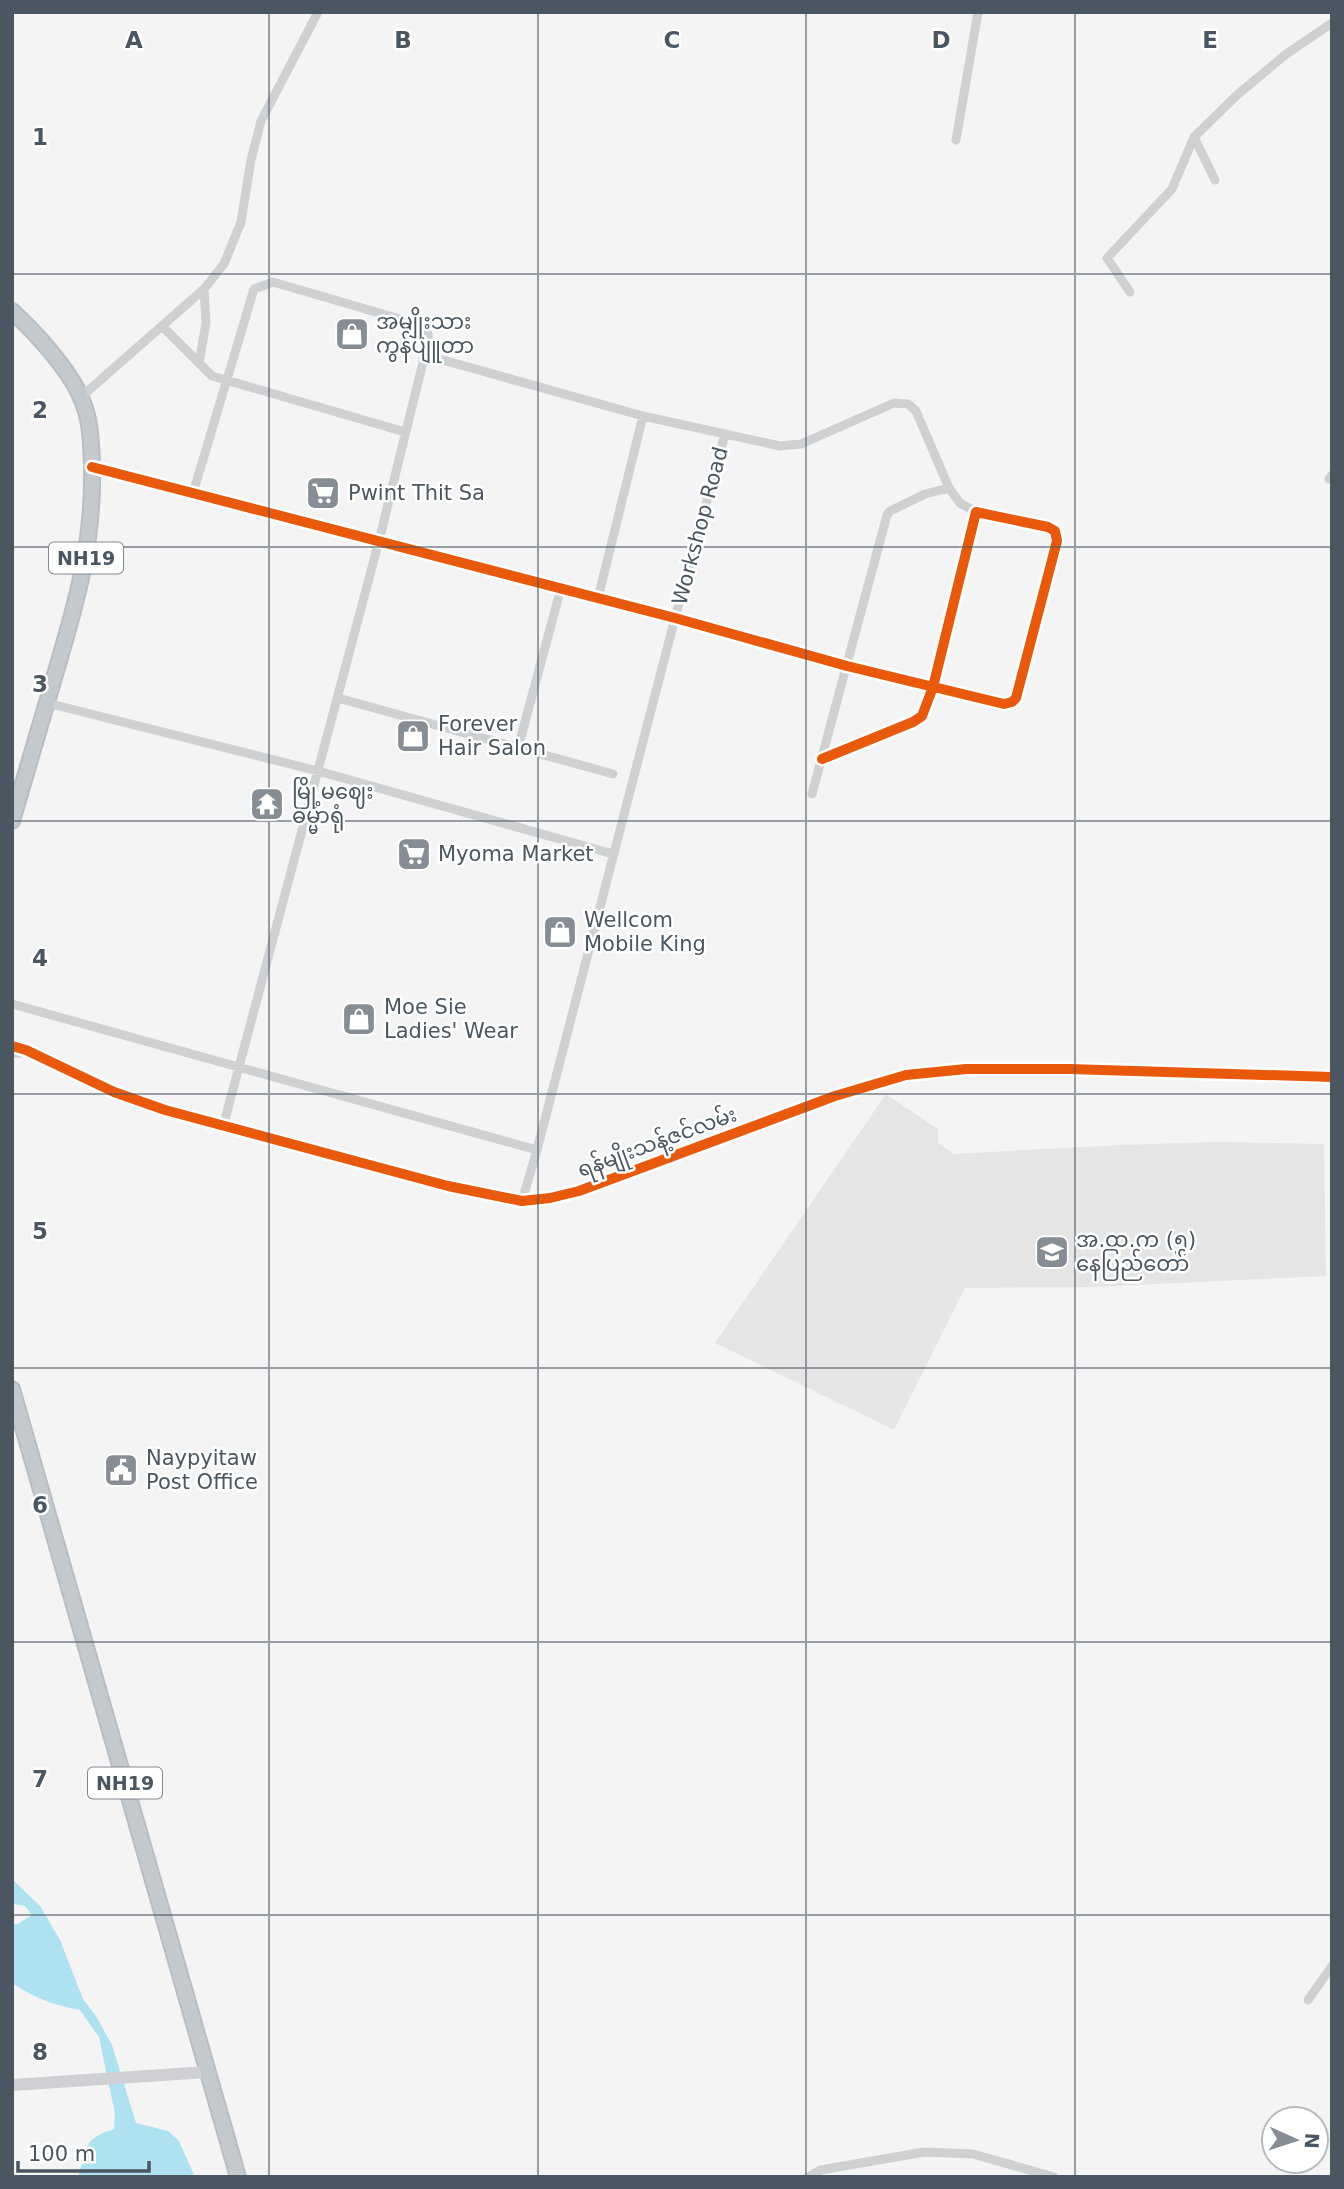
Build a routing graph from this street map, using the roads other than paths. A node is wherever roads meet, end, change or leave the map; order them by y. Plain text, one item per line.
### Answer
1 (318, 12) edge
2 (978, 12) edge
3 (1332, 23) edge
4 (1194, 137) junction
5 (956, 140) dead end
6 (1215, 180) dead end
7 (204, 289) junction
8 (1130, 292) dead end
9 (12, 311) edge
10 (163, 327) junction
11 (425, 355) junction
12 (199, 363) junction
13 (228, 382) junction
14 (81, 397) junction
15 (643, 416) junction
16 (405, 432) junction
17 (725, 433) junction
18 (92, 467) junction
19 (949, 488) junction
20 (194, 494) junction
21 (975, 512) junction
22 (379, 541) junction
23 (561, 589) junction
24 (597, 598) junction
25 (675, 618) junction
26 (847, 666) junction
27 (933, 687) junction
28 (338, 698) junction
29 (47, 704) junction
30 (518, 748) junction
31 (821, 759) junction
32 (318, 771) junction
33 (613, 774) dead end
34 (812, 794) dead end
35 (12, 821) edge
36 (614, 853) junction
37 (12, 1004) edge
38 (17, 1049) edge
39 (239, 1069) junction
40 (1332, 1077) edge
41 (223, 1127) junction
42 (537, 1150) junction
43 (522, 1201) junction
44 (12, 1389) edge
45 (1332, 1966) edge
46 (1308, 2000) dead end
47 (208, 2072) junction
48 (12, 2085) edge
49 (836, 2168) junction
50 (238, 2177) edge
51 (808, 2177) edge
52 (843, 2177) edge
53 (1054, 2177) edge

1 - 7 street
2 - 5 street
3 - 4 street
4 - 6 street
4 - 8 street
7 - 10 street
7 - 12 street
9 - 14 highway, NH19
10 - 12 street
10 - 14 street
11 - 13 street
11 - 15 street
11 - 16 street
12 - 13 street
13 - 16 street
13 - 20 street
14 - 18 highway, NH19
15 - 17 street
15 - 24 street
16 - 22 street
17 - 19 street
17 - 25 street, Workshop Road
18 - 20 street
18 - 29 highway, NH19
19 - 21 street
19 - 26 street
20 - 22 street
21 - 27 street
21 - 27 street
22 - 23 street
22 - 28 street
23 - 24 street
23 - 30 street
24 - 25 street
25 - 26 street
25 - 36 street, Workshop Road
26 - 27 street
26 - 31 street
27 - 31 street
28 - 30 street
28 - 32 street
29 - 32 street
29 - 35 highway, NH19
30 - 33 street
31 - 34 street
32 - 36 street
32 - 39 street
36 - 42 street, Workshop Road
37 - 39 street
38 - 41 street, ရန်မျိုးသန့်ဇင်လမ်း
39 - 41 street
39 - 42 street
40 - 43 street, ရန်မျိုးသန့်ဇင်လမ်း
41 - 43 street, ရန်မျိုးသန့်ဇင်လမ်း
42 - 43 street, Workshop Road
44 - 47 highway, NH19
45 - 46 street
47 - 48 main road
47 - 50 highway, NH19
49 - 51 street
49 - 52 street
49 - 53 street

